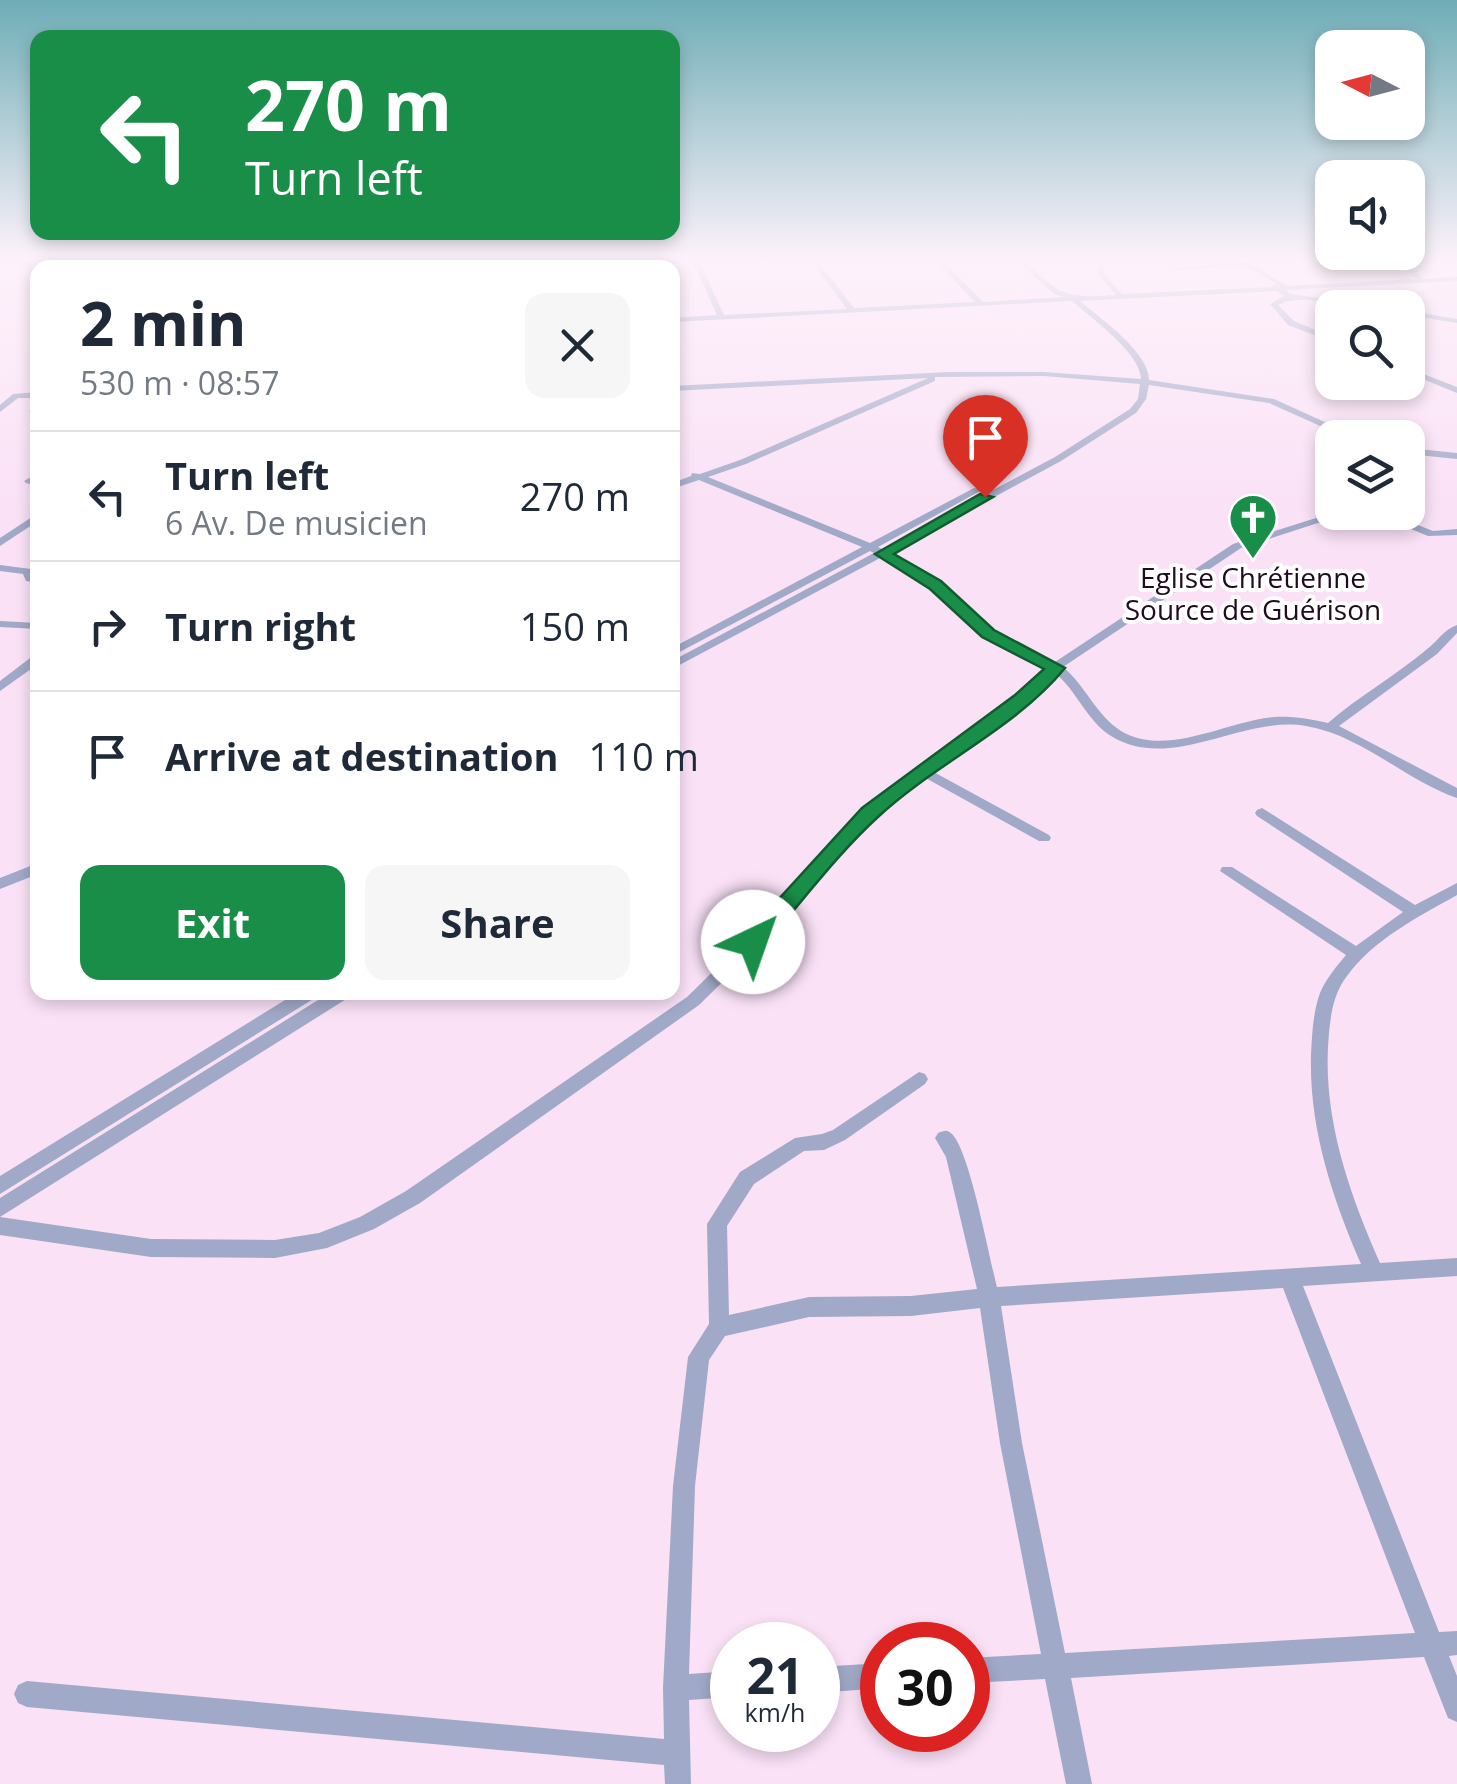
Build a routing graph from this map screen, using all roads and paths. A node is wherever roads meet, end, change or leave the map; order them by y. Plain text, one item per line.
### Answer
1 (1123, 343) edge
2 (950, 374) junction
3 (1425, 377) edge
4 (1145, 382) junction
5 (680, 389) edge
6 (1457, 390) edge
7 (30, 395) edge
8 (0, 408) edge
9 (1315, 420) edge
10 (1425, 452) edge
11 (1457, 456) edge
12 (695, 475) junction
13 (680, 482) edge
14 (947, 510) junction
15 (30, 522) edge
16 (1315, 522) edge
17 (1422, 530) edge
18 (1457, 532) edge
19 (0, 543) edge
20 (868, 546) junction
21 (883, 554) junction
22 (0, 568) edge
23 (30, 579) edge
24 (0, 624) edge
25 (30, 626) edge
26 (1457, 628) edge
27 (680, 650) edge
28 (680, 662) edge
29 (30, 664) edge
30 (1056, 668) junction
31 (0, 687) edge
32 (1330, 727) junction
33 (921, 770) junction
34 (1457, 794) edge
35 (1262, 813) dead end
36 (1044, 838) dead end
37 (30, 871) edge
38 (1227, 871) dead end
39 (0, 884) edge
40 (1457, 888) edge
41 (1414, 912) junction
42 (1358, 955) junction
43 (300, 1000) edge
44 (332, 1000) edge
45 (919, 1079) dead end
46 (944, 1138) dead end
47 (0, 1203) edge
48 (1457, 1267) edge
49 (1374, 1271) junction
50 (1290, 1276) junction
51 (989, 1297) junction
52 (719, 1327) junction
53 (1444, 1644) edge
54 (1054, 1666) junction
55 (990, 1670) edge
56 (710, 1686) edge
57 (676, 1688) junction
58 (27, 1694) dead end
59 (1457, 1709) edge
60 (677, 1754) junction
61 (678, 1784) edge
62 (1079, 1784) edge

1 - 4 street
2 - 4 street
2 - 5 street
2 - 12 street
3 - 6 street
4 - 9 street
4 - 14 street
7 - 8 street
10 - 11 street
12 - 13 street
12 - 20 street
14 - 20 street
14 - 21 street
15 - 19 street
16 - 30 street
17 - 18 street
20 - 21 street
20 - 27 street
21 - 28 street
21 - 30 street
22 - 23 street
24 - 25 street
26 - 32 street
29 - 31 street
30 - 32 street
30 - 33 street
32 - 34 street
33 - 36 street
33 - 47 street
35 - 41 street
37 - 39 street
38 - 42 street
40 - 41 street
41 - 42 street
42 - 49 street
43 - 47 street
44 - 47 street
45 - 52 street
46 - 51 street
48 - 49 street
49 - 50 street
50 - 51 street
50 - 53 street
51 - 52 street
51 - 54 street
52 - 57 street
53 - 54 street
53 - 59 street
54 - 55 street
54 - 62 street
56 - 57 street
57 - 60 street
58 - 60 street
60 - 61 street

